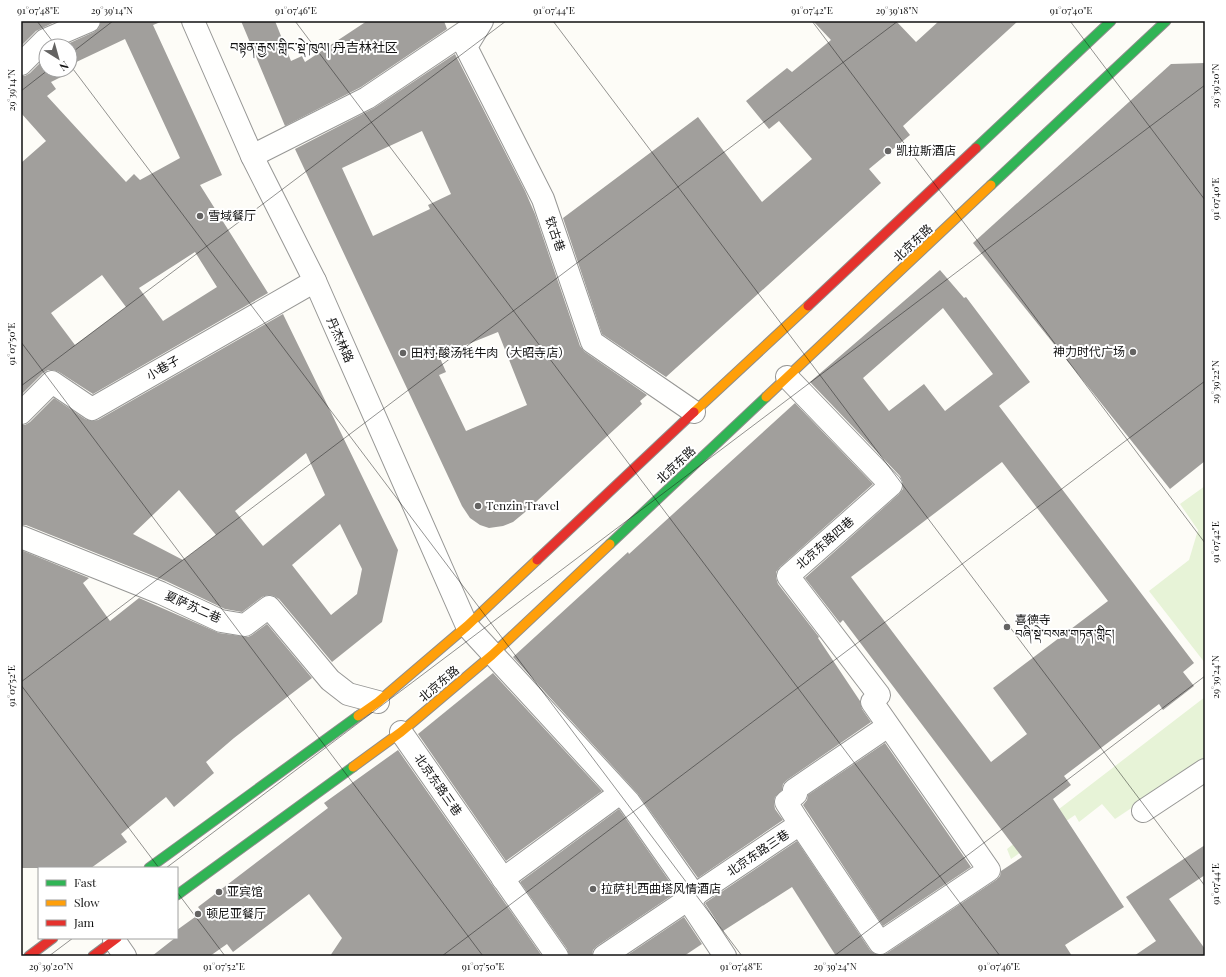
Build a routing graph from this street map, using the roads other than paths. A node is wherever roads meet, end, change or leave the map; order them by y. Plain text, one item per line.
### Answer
1 (89, 21) edge
2 (193, 21) edge
3 (482, 21) edge
4 (1166, 21) edge
5 (1104, 23) edge
6 (21, 64) edge
7 (252, 156) junction
8 (315, 281) junction
9 (788, 377) junction
10 (694, 412) junction
11 (21, 413) edge
12 (21, 537) edge
13 (467, 626) junction
14 (492, 654) junction
15 (378, 702) junction
16 (888, 726) junction
17 (401, 732) junction
18 (1205, 770) edge
19 (620, 793) junction
20 (1143, 811) dead end
21 (800, 824) junction
22 (150, 867) edge
23 (503, 879) junction
24 (178, 894) edge
25 (691, 898) junction
26 (52, 939) edge
27 (119, 945) edge
28 (29, 956) edge
29 (93, 956) edge
30 (557, 956) edge
31 (604, 956) edge
32 (725, 956) edge

1 - 6 street
2 - 7 street, 丹杰林路
3 - 7 street, 钦古巷
3 - 10 street, 钦古巷
4 - 9 main road, 北京东路
5 - 10 main road
7 - 8 street, 丹杰林路
8 - 11 street, 小巷子
8 - 13 street, 丹杰林路
9 - 14 main road, 北京东路
9 - 16 street, 北京东路四巷
10 - 13 main road
12 - 15 street, 夏萨苏二巷
13 - 14 street, 丹杰林路
13 - 15 main road
14 - 17 main road, 北京东路
14 - 19 street, 丹杰林路
15 - 22 main road
16 - 21 street, 北京东路三巷
16 - 21 street
17 - 23 street, 北京东路三巷
17 - 24 main road, 北京东路
18 - 20 street
19 - 23 street
19 - 25 street, 丹杰林路
21 - 25 street, 北京东路三巷
23 - 30 street, 北京东路三巷
25 - 31 street, 北京东路三巷
25 - 32 street, 丹杰林路
26 - 28 main road
27 - 29 main road

